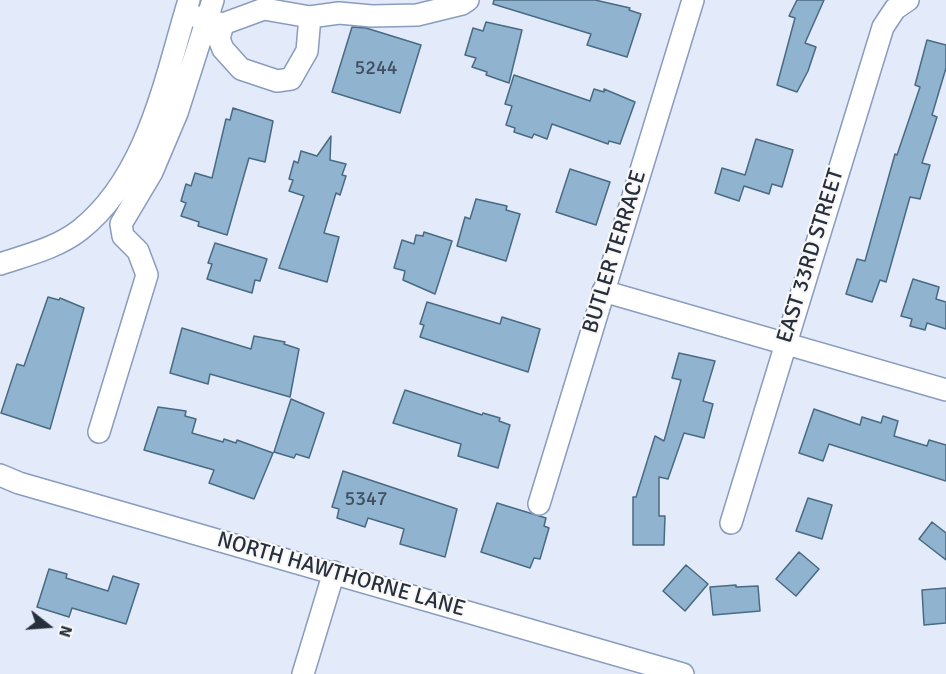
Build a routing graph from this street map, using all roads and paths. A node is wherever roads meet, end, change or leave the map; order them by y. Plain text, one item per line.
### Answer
1 (468, 0) edge
2 (690, 0) edge
3 (908, 0) edge
4 (187, 7) edge
5 (214, 15) edge
6 (310, 16) junction
7 (0, 264) edge
8 (603, 291) junction
9 (784, 343) junction
10 (946, 390) edge
11 (99, 432) dead end
12 (0, 475) edge
13 (538, 504) dead end
14 (731, 523) dead end
15 (334, 572) junction
16 (303, 674) edge
17 (683, 674) edge

1 - 6 street
2 - 8 street, BUTLER TERRACE
3 - 9 street, EAST 33RD STREET
4 - 5 street
4 - 7 street
5 - 6 street
5 - 6 street
5 - 11 street
8 - 9 street
8 - 13 street, BUTLER TERRACE
9 - 10 street
9 - 14 street, EAST 33RD STREET
12 - 15 street, NORTH HAWTHORNE LANE
15 - 16 street
15 - 17 street, NORTH HAWTHORNE LANE

